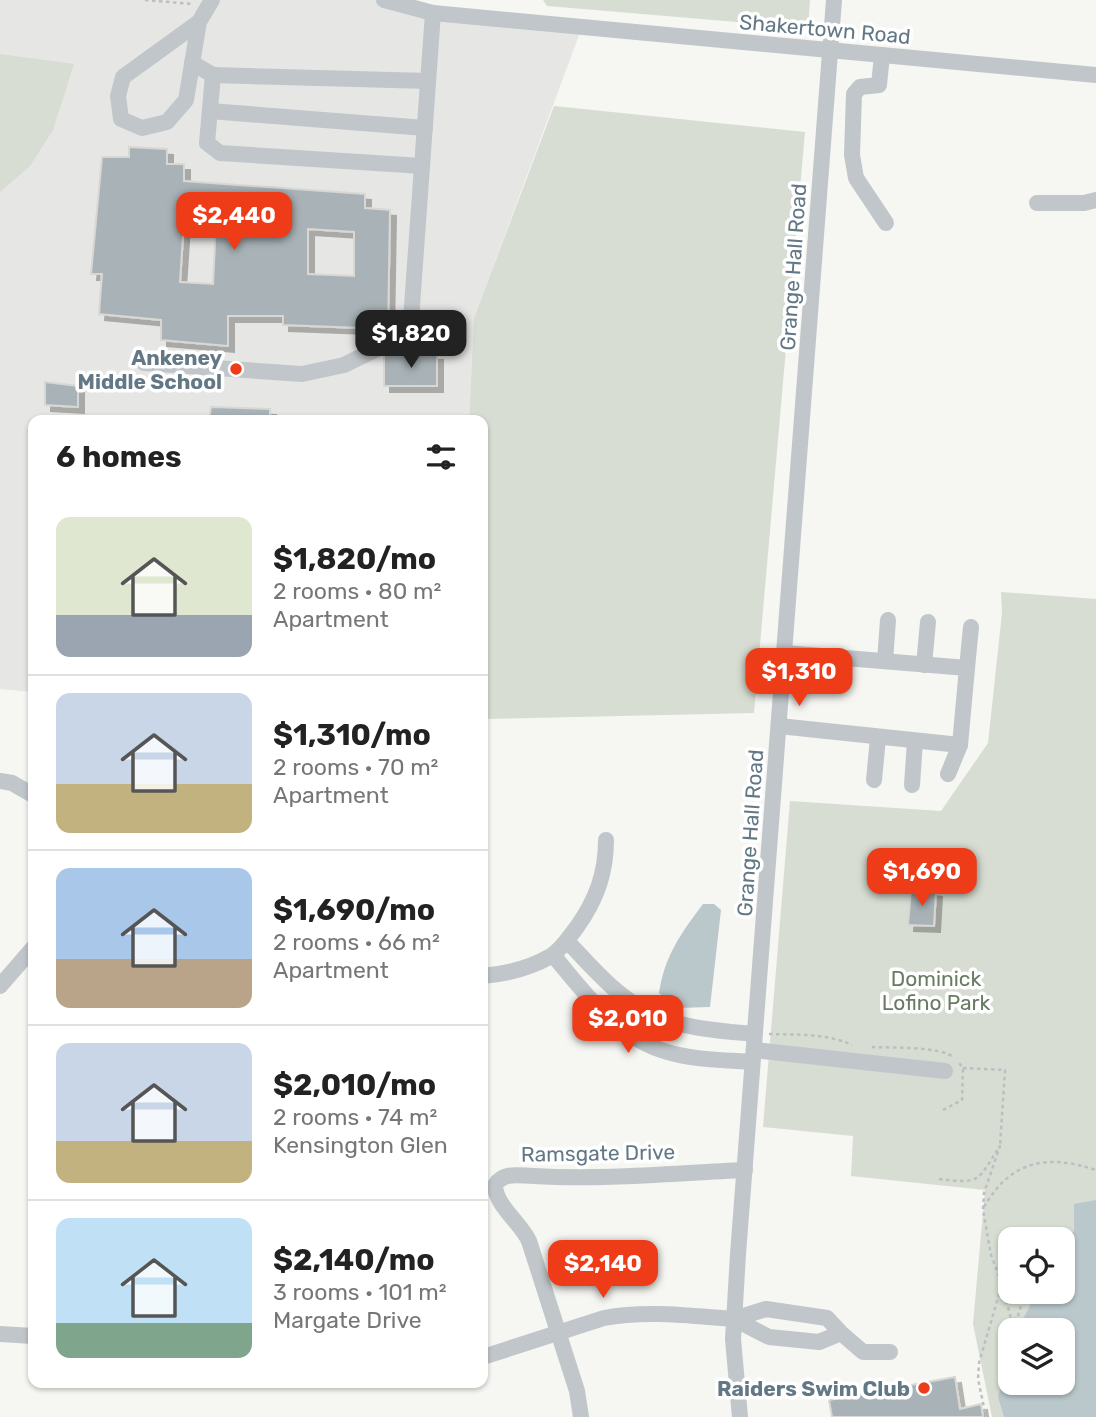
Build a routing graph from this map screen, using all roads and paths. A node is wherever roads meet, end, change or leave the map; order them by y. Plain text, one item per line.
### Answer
1 (145, 0) edge
2 (384, 0) edge
3 (834, 0) edge
4 (210, 3) edge
5 (433, 13) junction
6 (200, 22) junction
7 (831, 50) junction
8 (882, 55) junction
9 (192, 63) junction
10 (213, 75) junction
11 (1096, 75) edge
12 (428, 81) junction
13 (210, 111) junction
14 (425, 128) junction
15 (422, 166) junction
16 (1096, 200) edge
17 (1037, 203) dead end
18 (886, 223) dead end
19 (144, 363) dead end
20 (888, 620) dead end
21 (928, 622) dead end
22 (971, 627) dead end
23 (785, 653) junction
24 (886, 661) junction
25 (924, 664) junction
26 (967, 668) junction
27 (779, 726) junction
28 (878, 738) junction
29 (915, 741) junction
30 (960, 745) junction
31 (948, 774) dead end
32 (874, 780) dead end
33 (0, 781) edge
34 (912, 785) dead end
35 (28, 792) edge
36 (606, 840) dead end
37 (567, 941) junction
38 (28, 954) edge
39 (553, 954) junction
40 (488, 975) edge
41 (0, 986) edge
42 (754, 1049) junction
43 (963, 1068) dead end
44 (945, 1071) dead end
45 (1000, 1146) junction
46 (745, 1170) junction
47 (1096, 1170) edge
48 (939, 1179) dead end
49 (983, 1210) junction
50 (998, 1273) edge
51 (998, 1298) edge
52 (1007, 1304) edge
53 (1022, 1304) edge
54 (734, 1319) junction
55 (558, 1333) junction
56 (841, 1333) junction
57 (0, 1334) edge
58 (28, 1336) edge
59 (890, 1352) dead end
60 (488, 1355) edge
61 (581, 1417) edge
62 (740, 1417) edge
63 (986, 1417) edge

1 - 4 path
2 - 5 street, Shakertown Road
3 - 7 street, Grange Hall Road
4 - 6 street
5 - 7 street, Shakertown Road
5 - 12 street
6 - 9 street
6 - 9 street
7 - 8 street, Shakertown Road
7 - 23 street, Grange Hall Road
8 - 11 street, Shakertown Road
8 - 18 street
9 - 10 street
10 - 12 street
10 - 13 street
12 - 14 street
13 - 14 street
13 - 15 street
14 - 15 street
15 - 19 street
16 - 17 street
20 - 24 street
21 - 25 street
22 - 26 street
23 - 24 street
23 - 27 street, Grange Hall Road
24 - 25 street
25 - 26 street
26 - 30 street
27 - 28 street
27 - 42 street, Grange Hall Road
28 - 29 street
28 - 32 street
29 - 30 street
29 - 34 street
30 - 31 street
33 - 35 street
36 - 37 street
37 - 39 street
37 - 42 street
38 - 41 street
39 - 40 street
39 - 42 street
42 - 44 street
42 - 46 street, Grange Hall Road
43 - 45 path
45 - 48 path
45 - 49 path
46 - 54 street, Grange Hall Road
46 - 55 street, Ramsgate Drive
47 - 49 path
49 - 50 path
51 - 63 path
52 - 53 path
54 - 55 street
54 - 56 street
54 - 56 street
54 - 62 street, Grange Hall Road
55 - 60 street
55 - 61 street, Ramsgate Drive
56 - 59 street
57 - 58 street

